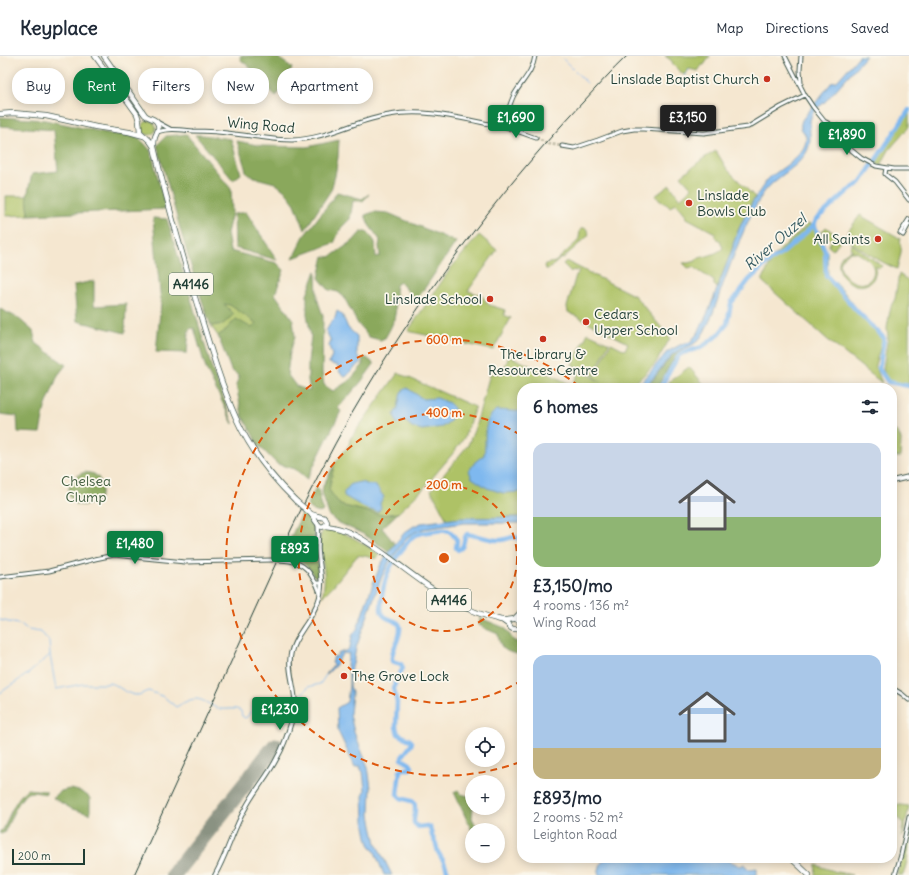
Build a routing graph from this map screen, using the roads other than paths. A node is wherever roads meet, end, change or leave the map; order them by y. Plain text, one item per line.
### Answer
1 (96, 56) edge
2 (104, 56) edge
3 (535, 56) edge
4 (785, 56) edge
5 (801, 56) edge
6 (795, 74) junction
7 (800, 75) junction
8 (802, 89) junction
9 (805, 95) junction
10 (801, 97) junction
11 (808, 99) junction
12 (0, 114) edge
13 (149, 118) junction
14 (156, 121) junction
15 (824, 122) junction
16 (139, 126) junction
17 (503, 126) junction
18 (837, 126) dead end
19 (170, 129) junction
20 (130, 132) junction
21 (157, 133) junction
22 (145, 136) junction
23 (536, 138) tunnel mouth
24 (562, 146) tunnel mouth
25 (154, 147) junction
26 (886, 168) junction
27 (909, 169) edge
28 (909, 200) edge
29 (909, 218) edge
30 (909, 224) edge
31 (909, 478) edge
32 (897, 480) edge
33 (310, 513) junction
34 (321, 517) junction
35 (327, 520) junction
36 (317, 524) junction
37 (324, 527) junction
38 (335, 527) junction
39 (319, 534) junction
40 (272, 560) tunnel mouth
41 (280, 560) tunnel mouth
42 (0, 577) edge
43 (312, 577) junction
44 (322, 581) junction
45 (316, 583) junction
46 (320, 593) junction
47 (517, 624) edge
48 (897, 691) edge
49 (909, 700) edge
50 (909, 817) edge
51 (796, 863) edge
52 (215, 875) edge
53 (809, 875) edge
54 (895, 875) edge

1 - 16 highway
2 - 13 highway
3 - 17 street
4 - 6 street
5 - 7 street
6 - 7 street
6 - 8 street
7 - 8 street
8 - 9 street
9 - 10 street
9 - 11 street
10 - 11 street
10 - 24 street
11 - 15 street
12 - 20 highway
13 - 14 highway
13 - 16 highway
14 - 19 street, Wing Road
14 - 21 highway
15 - 18 street
15 - 26 street
16 - 20 highway
16 - 22 highway
17 - 19 street, Wing Road
17 - 23 street, Wing Road
19 - 21 street, Wing Road
20 - 22 highway
21 - 22 highway
21 - 25 highway, A4146
22 - 25 highway, A4146
25 - 33 highway, A4146, bridge
26 - 27 street
26 - 28 street
29 - 30 street
31 - 32 main road
33 - 34 highway, A4146
33 - 36 highway, A4146
34 - 35 highway
34 - 36 highway
35 - 37 highway
35 - 38 highway, A4146
36 - 37 highway
36 - 39 main road
37 - 38 highway, A4146
37 - 39 main road
38 - 47 highway, A4146
39 - 44 main road
40 - 42 street
41 - 43 street
43 - 44 street
43 - 45 street
44 - 45 street
44 - 46 main road
45 - 46 street
46 - 52 main road
48 - 49 street
50 - 54 street
51 - 53 highway

